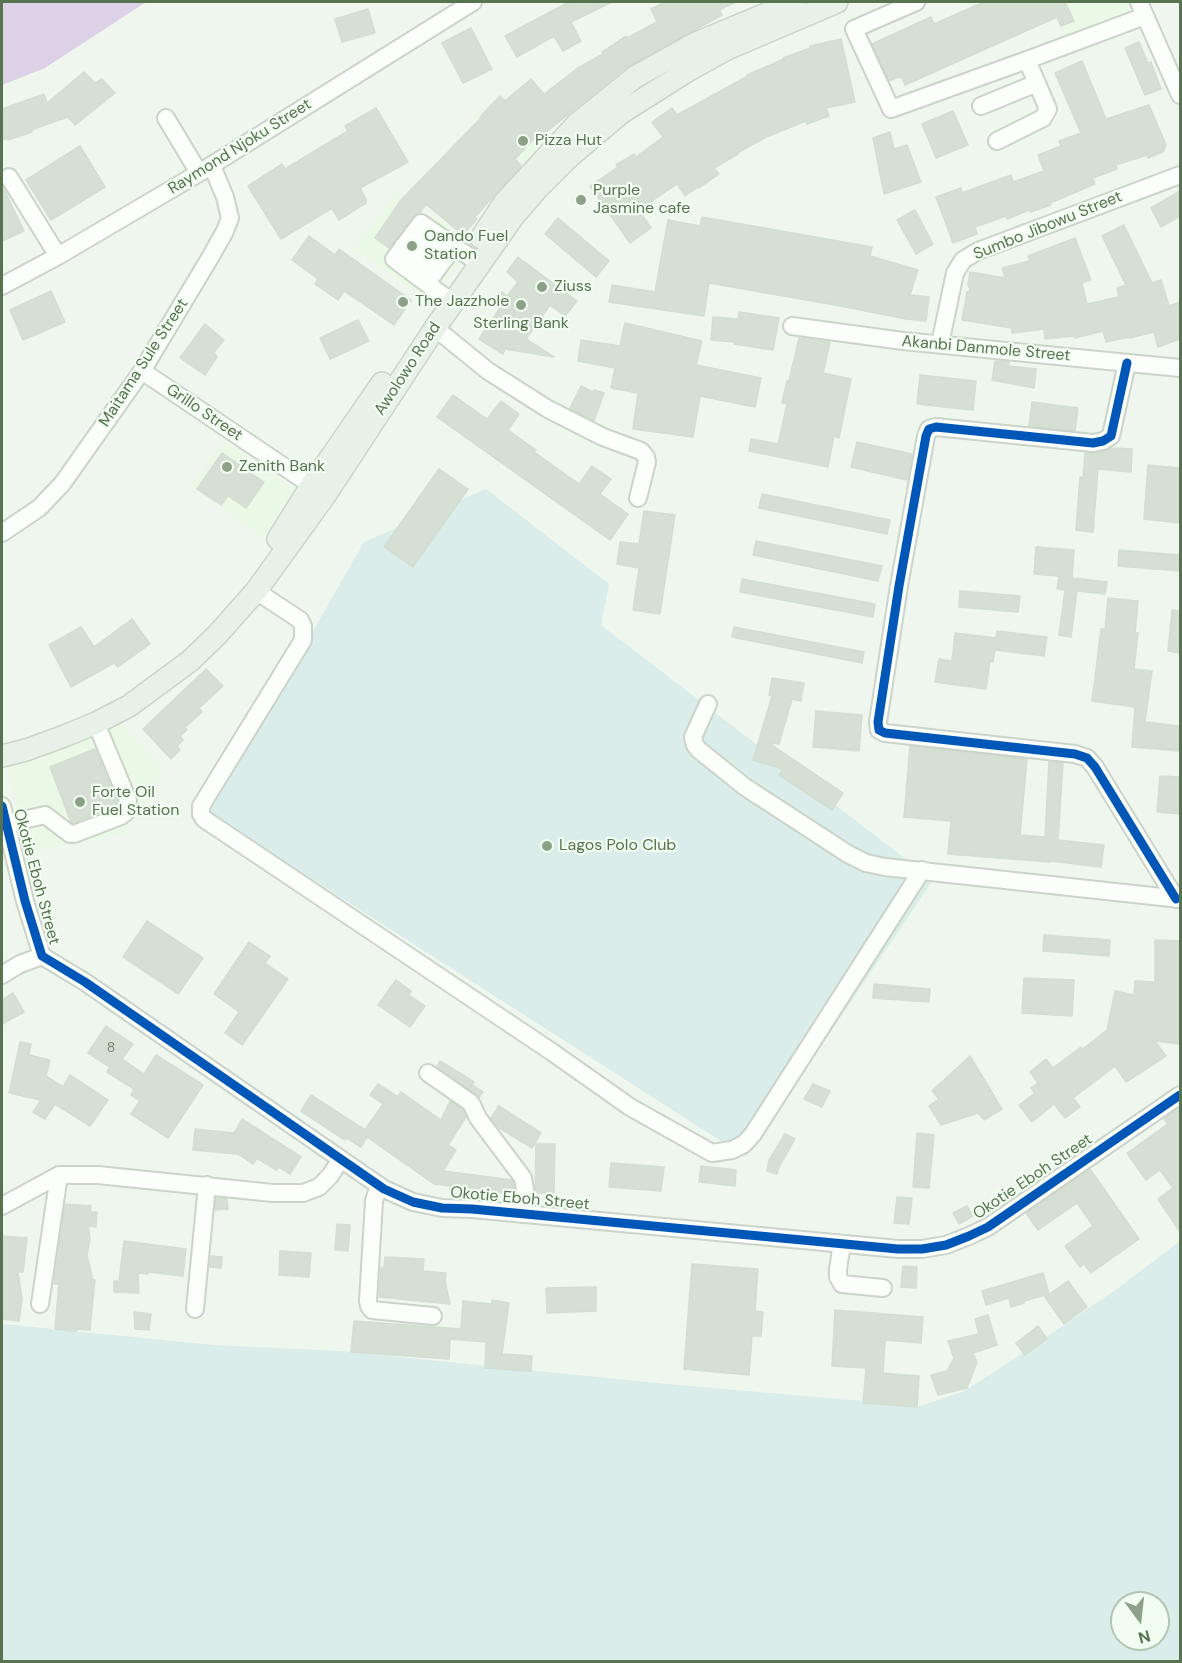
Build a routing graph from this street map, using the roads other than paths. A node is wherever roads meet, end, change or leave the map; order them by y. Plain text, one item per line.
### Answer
1 (473, 2) edge
2 (837, 2) edge
3 (916, 2) edge
4 (805, 5) edge
5 (1142, 8) edge
6 (1027, 60) junction
7 (1037, 83) junction
8 (1180, 95) edge
9 (981, 106) dead end
10 (166, 118) dead end
11 (997, 141) dead end
12 (206, 170) junction
13 (1180, 174) edge
14 (9, 177) dead end
15 (57, 256) junction
16 (451, 272) junction
17 (2, 286) edge
18 (792, 326) dead end
19 (435, 328) junction
20 (940, 344) junction
21 (1127, 363) junction
22 (1180, 368) edge
23 (142, 371) junction
24 (319, 490) junction
25 (638, 498) dead end
26 (2, 533) edge
27 (256, 591) junction
28 (708, 704) dead end
29 (96, 723) junction
30 (2, 742) edge
31 (2, 756) edge
32 (2, 806) edge
33 (6, 824) junction
34 (922, 870) junction
35 (1178, 899) edge
36 (42, 956) junction
37 (2, 975) edge
38 (428, 1073) dead end
39 (1180, 1095) edge
40 (341, 1159) junction
41 (59, 1175) junction
42 (207, 1185) junction
43 (379, 1185) junction
44 (2, 1206) edge
45 (522, 1214) junction
46 (842, 1244) junction
47 (883, 1288) dead end
48 (40, 1304) dead end
49 (195, 1309) dead end
50 (434, 1316) dead end

1 - 12 street, Raymond Njoku Street
2 - 4 main road, Awolowo Road
3 - 6 street
4 - 16 main road, Awolowo Road
5 - 6 street
5 - 8 street
6 - 7 street
7 - 9 street
7 - 11 street
10 - 12 street, Maitama Sule Street
12 - 15 street, Raymond Njoku Street
12 - 23 street, Maitama Sule Street
13 - 20 street, Sumbo Jibowu Street
14 - 15 street
15 - 17 street, Raymond Njoku Street
16 - 16 street
16 - 19 main road, Awolowo Road
16 - 24 main road, Awolowo Road
18 - 20 street, Akanbi Danmole Street
19 - 24 main road, Awolowo Road
19 - 25 street
20 - 21 street, Akanbi Danmole Street
21 - 22 street, Akanbi Danmole Street
21 - 35 street
23 - 24 street, Grillo Street
23 - 26 street, Maitama Sule Street
24 - 27 main road, Awolowo Road
24 - 30 main road, Awolowo Road
27 - 29 main road, Awolowo Road
27 - 34 street
28 - 34 street
29 - 31 main road, Awolowo Road
29 - 33 street
32 - 33 street, Okotie Eboh Street
33 - 36 street, Okotie Eboh Street
34 - 35 street
36 - 37 street
36 - 40 street, Okotie Eboh Street
38 - 45 street
39 - 46 street, Okotie Eboh Street
40 - 42 street
40 - 43 street, Okotie Eboh Street
41 - 42 street
41 - 44 street
41 - 48 street
42 - 49 street
43 - 45 street, Okotie Eboh Street
43 - 50 street
45 - 46 street, Okotie Eboh Street
46 - 47 street

